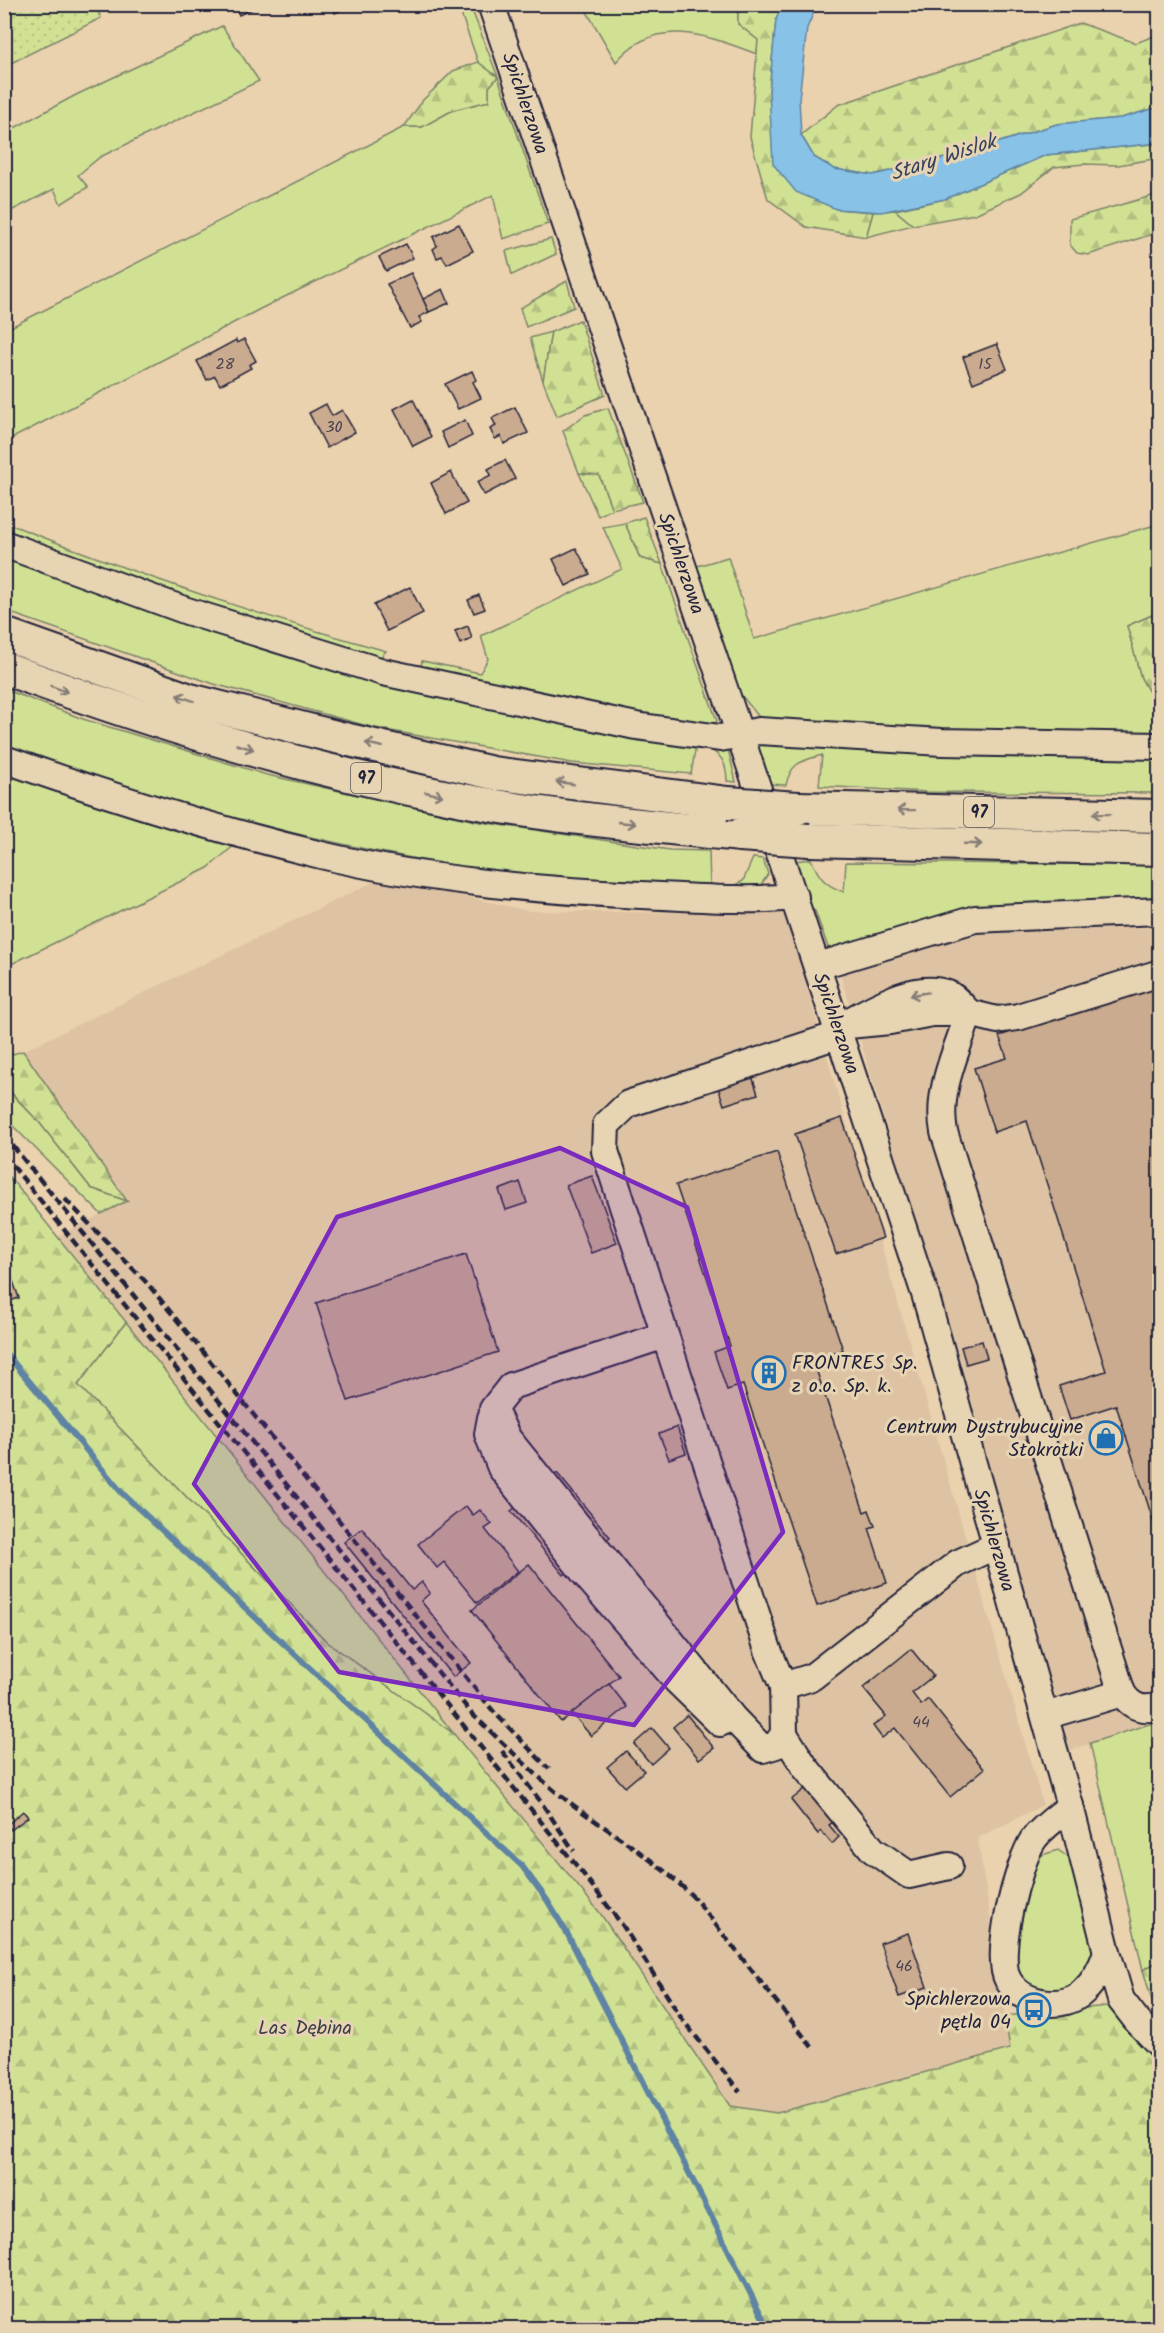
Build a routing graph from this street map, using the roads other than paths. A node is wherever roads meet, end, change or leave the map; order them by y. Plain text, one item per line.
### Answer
1 (491, 4) edge
2 (4, 544) edge
3 (4, 633) edge
4 (4, 668) edge
5 (740, 735) junction
6 (1160, 746) edge
7 (4, 759) edge
8 (1160, 816) edge
9 (1160, 849) edge
10 (795, 897) junction
11 (1160, 911) edge
12 (818, 966) junction
13 (1160, 973) edge
14 (969, 1012) junction
15 (839, 1030) junction
16 (665, 1335) junction
17 (997, 1545) junction
18 (783, 1686) junction
19 (1122, 1693) junction
20 (1160, 1706) edge
21 (1045, 1716) junction
22 (784, 1734) junction
23 (1070, 1806) junction
24 (949, 1866) dead end
25 (1107, 1952) junction
26 (1160, 2045) edge

1 - 5 street, Spichlerzowa
2 - 5 street
8 -> 3 main road, 97, bridge
4 -> 9 main road, 97, bridge
5 - 6 street
5 - 10 street, Spichlerzowa
7 - 10 street
10 - 12 street, Spichlerzowa
11 - 12 street
12 - 15 street, Spichlerzowa
13 - 14 street
14 - 15 street
14 - 19 street
15 - 16 street
15 - 17 street, Spichlerzowa
16 - 18 street
16 - 22 street
17 - 18 street
17 - 21 street, Spichlerzowa
18 - 22 street
19 - 20 street
19 - 21 street
21 - 23 street, Spichlerzowa
22 - 24 street
23 - 25 street, Spichlerzowa
23 - 25 street
25 - 26 street, Spichlerzowa

